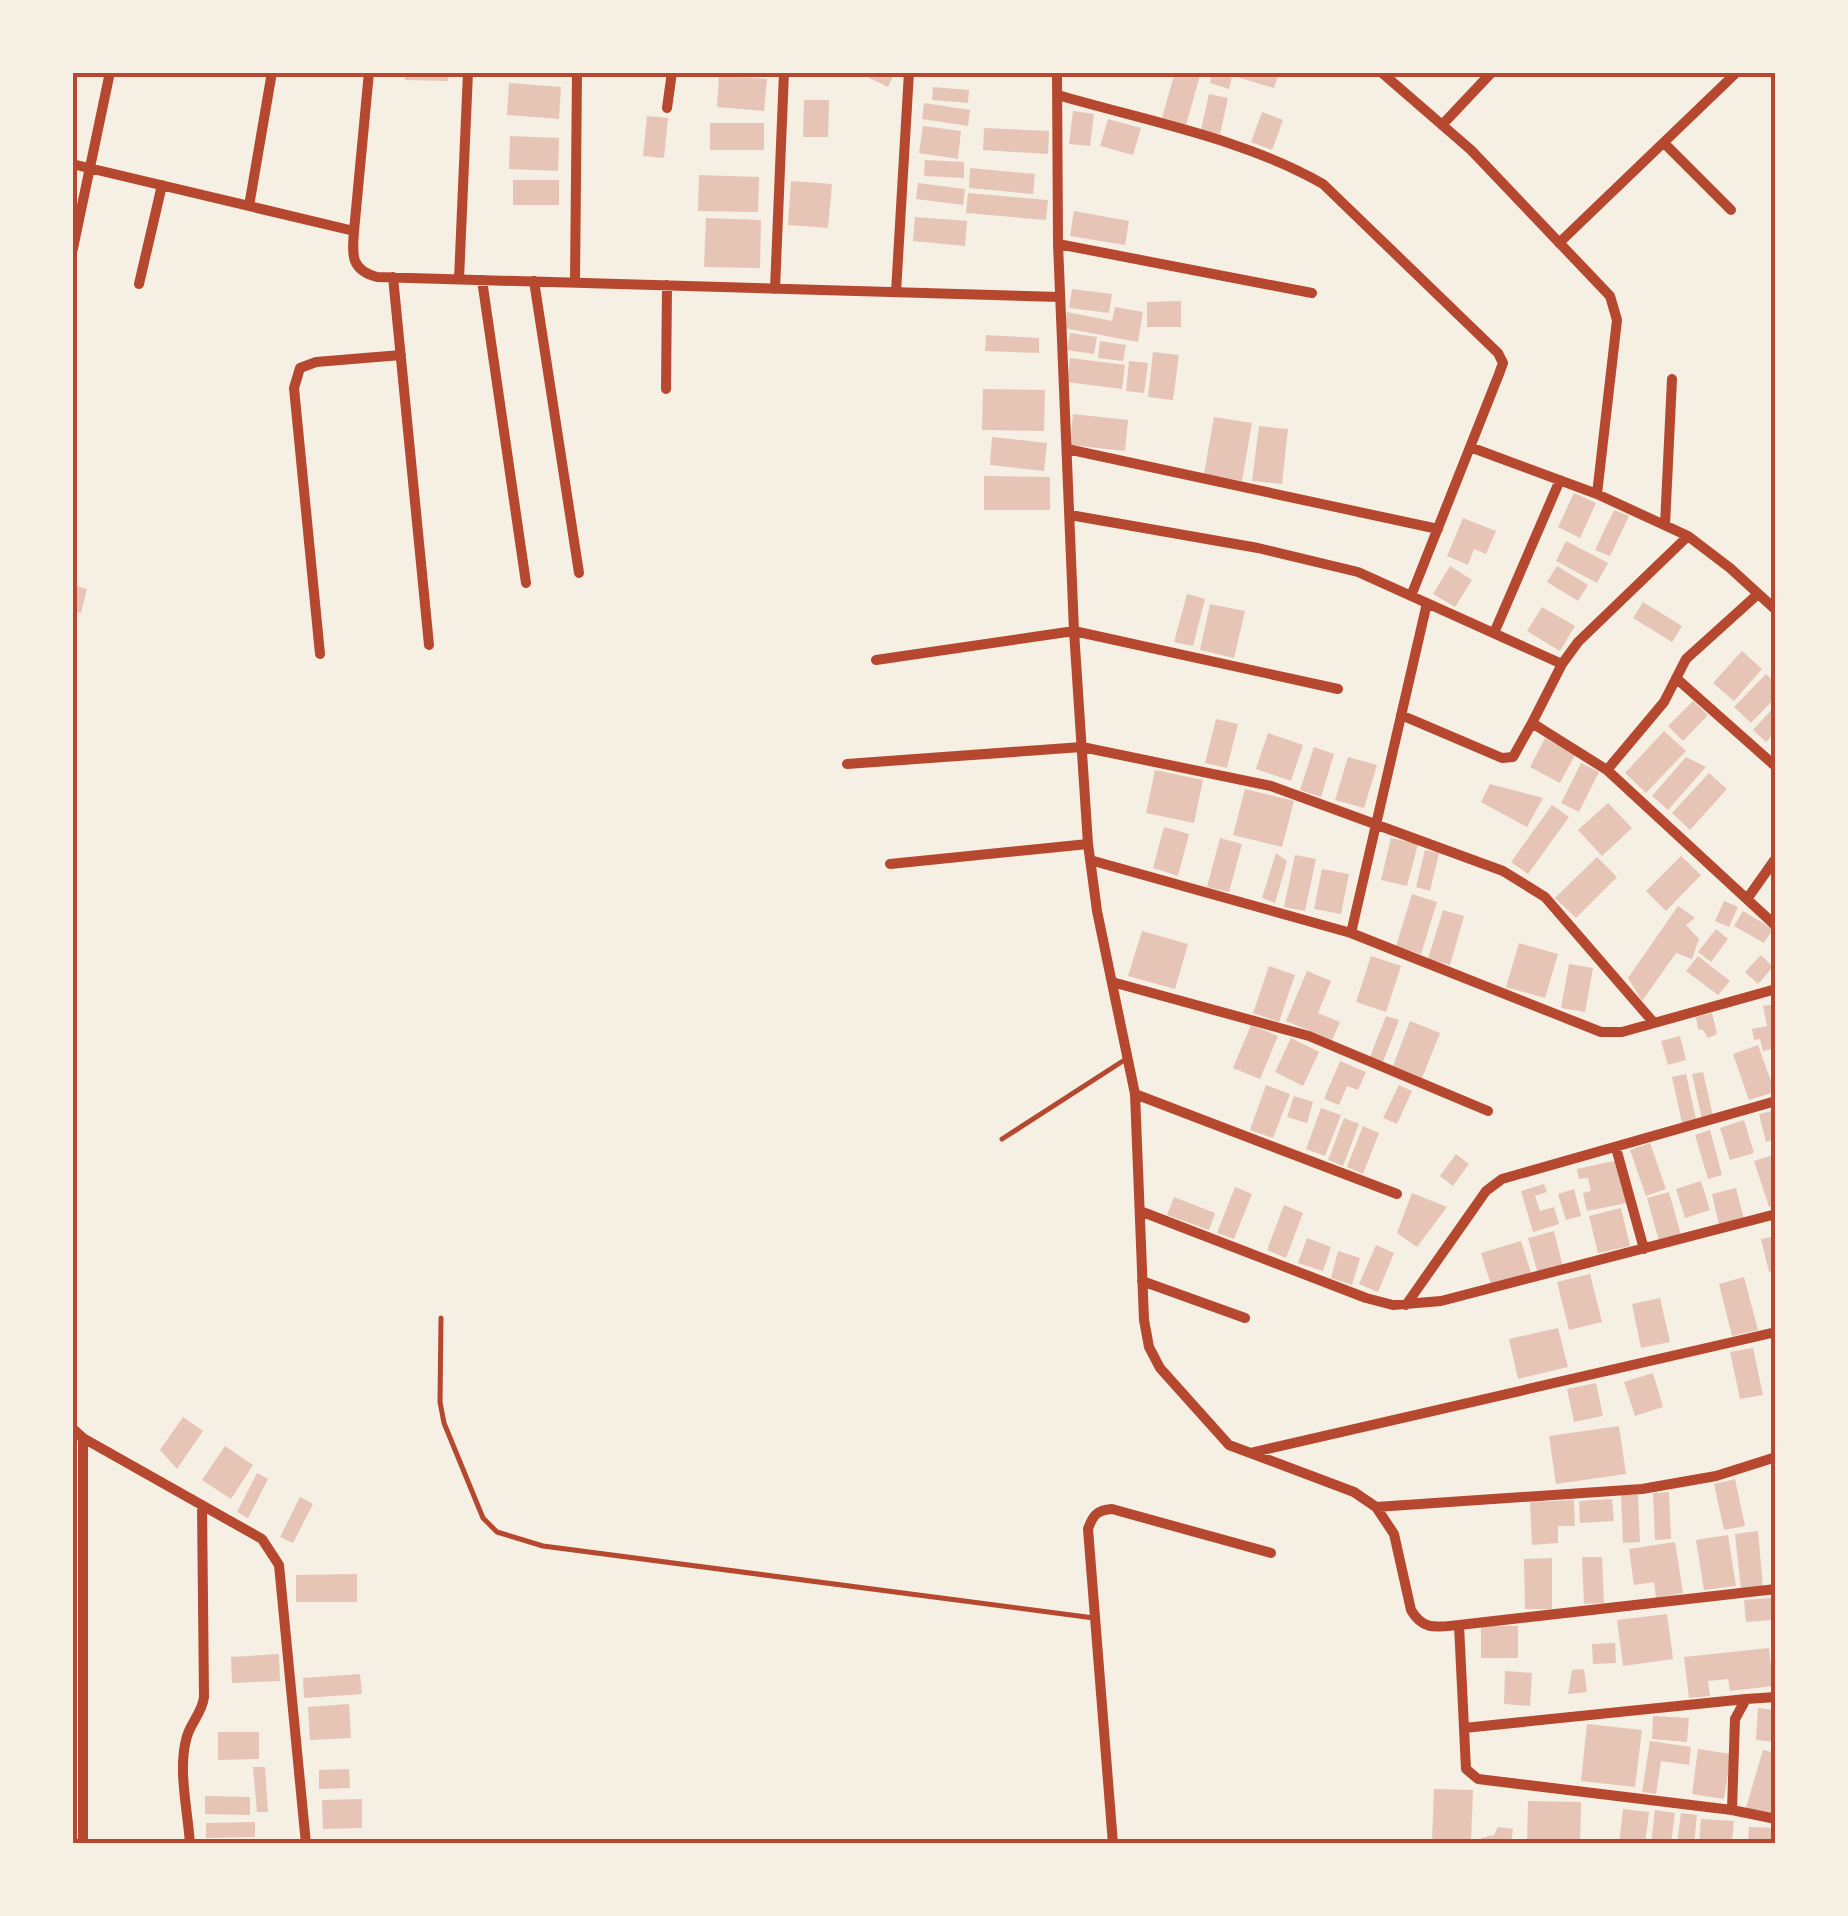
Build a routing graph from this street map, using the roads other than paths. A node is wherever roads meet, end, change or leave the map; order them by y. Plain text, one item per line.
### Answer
1 (110, 72) edge
2 (272, 72) edge
3 (370, 72) edge
4 (468, 72) edge
5 (576, 72) edge
6 (672, 72) edge
7 (784, 72) edge
8 (909, 72) edge
9 (1058, 72) edge
10 (1381, 72) edge
11 (1492, 72) edge
12 (1737, 72) edge
13 (1058, 95) junction
14 (667, 108) dead end
15 (1442, 125) junction
16 (1664, 143) junction
17 (72, 164) edge
18 (91, 168) junction
19 (162, 185) junction
20 (249, 206) junction
21 (1730, 210) dead end
22 (354, 232) junction
23 (1058, 244) junction
24 (1560, 244) junction
25 (72, 254) edge
26 (393, 277) junction
27 (459, 279) junction
28 (482, 280) junction
29 (534, 281) junction
30 (575, 282) junction
31 (140, 284) dead end
32 (668, 285) junction
33 (776, 288) junction
34 (896, 292) junction
35 (1312, 293) dead end
36 (1060, 297) junction
37 (401, 355) junction
38 (1672, 379) dead end
39 (666, 389) dead end
40 (1470, 447) junction
41 (1067, 449) junction
42 (1560, 480) junction
43 (1597, 494) junction
44 (1070, 515) junction
45 (1665, 525) junction
46 (1438, 528) junction
47 (1688, 536) junction
48 (579, 573) dead end
49 (526, 583) dead end
50 (1758, 594) junction
51 (1411, 596) junction
52 (1427, 603) junction
53 (1776, 610) edge
54 (1074, 631) junction
55 (1494, 633) junction
56 (429, 646) dead end
57 (320, 654) dead end
58 (876, 660) dead end
59 (1562, 664) junction
60 (1676, 678) junction
61 (1338, 689) dead end
62 (1401, 715) junction
63 (1532, 723) junction
64 (1082, 747) junction
65 (847, 764) dead end
66 (1774, 766) edge
67 (1607, 770) junction
68 (1376, 825) junction
69 (1088, 844) junction
70 (1776, 858) edge
71 (1090, 860) junction
72 (890, 864) dead end
73 (1747, 900) junction
74 (1776, 926) edge
75 (1351, 932) junction
76 (1112, 982) junction
77 (1776, 988) edge
78 (1654, 1023) junction
79 (1128, 1058) junction
80 (1135, 1094) junction
81 (1776, 1101) edge
82 (1488, 1111) dead end
83 (1002, 1139) dead end
84 (1616, 1148) junction
85 (1397, 1194) dead end
86 (1140, 1212) junction
87 (1776, 1214) edge
88 (1644, 1249) junction
89 (1142, 1281) junction
90 (1406, 1305) junction
91 (441, 1318) dead end
92 (1245, 1318) dead end
93 (1776, 1332) edge
94 (72, 1428) edge
95 (83, 1438) junction
96 (1248, 1454) junction
97 (1776, 1457) edge
98 (78, 1502) edge
99 (202, 1504) junction
100 (1376, 1507) junction
101 (1271, 1553) dead end
102 (1776, 1589) edge
103 (1095, 1618) junction
104 (1459, 1625) junction
105 (1776, 1697) edge
106 (1746, 1699) junction
107 (1464, 1728) junction
108 (78, 1749) edge
109 (1732, 1810) junction
110 (1776, 1819) edge
111 (83, 1844) edge
112 (190, 1844) edge
113 (306, 1844) edge
114 (1113, 1844) edge

1 - 18 street
2 - 20 street
3 - 22 street
4 - 27 street
5 - 30 street
6 - 14 street
7 - 33 street
8 - 34 street
9 - 13 street
10 - 15 street
11 - 15 street
12 - 16 street
13 - 23 street
13 - 40 street
15 - 24 street
16 - 21 street
16 - 24 street
17 - 18 street
18 - 19 street
18 - 25 street
19 - 20 street
19 - 31 street
20 - 22 street
22 - 26 street
23 - 35 street
23 - 36 street
24 - 43 street
26 - 27 street
26 - 37 street
27 - 28 street
28 - 29 street
28 - 49 street
29 - 30 street
29 - 48 street
30 - 32 street
32 - 33 street
32 - 39 street
33 - 34 street
34 - 36 street
36 - 41 street
37 - 56 street
37 - 57 street
38 - 45 street
40 - 42 street
40 - 46 street
41 - 44 street
41 - 46 street
42 - 43 street
42 - 55 street
43 - 45 street
44 - 51 street
44 - 54 street
45 - 47 street
46 - 51 street
47 - 50 street
47 - 59 street
50 - 53 street
50 - 60 street
51 - 52 street
52 - 55 street
52 - 62 street
54 - 58 street
54 - 61 street
54 - 64 street
55 - 59 street
59 - 63 street
60 - 66 street
60 - 67 street
62 - 63 street
62 - 68 street
63 - 67 street
64 - 65 street
64 - 68 street
64 - 69 street
67 - 73 street
68 - 75 street
68 - 78 street
69 - 71 street
69 - 72 street
70 - 73 street
71 - 75 street
71 - 76 street
73 - 74 street
75 - 78 street
76 - 79 street
76 - 82 street
77 - 78 street
79 - 80 street
79 - 83 lane
80 - 85 street
80 - 86 street
81 - 84 street
84 - 88 street
84 - 90 street
86 - 89 street
86 - 90 street
87 - 88 street
88 - 90 street
89 - 92 street
89 - 96 street
91 - 103 lane
93 - 96 street
94 - 95 street
95 - 98 street
95 - 99 street
96 - 100 street
97 - 100 street
98 - 108 street
99 - 112 street
99 - 113 street
100 - 104 street
101 - 103 street
102 - 104 street
103 - 114 street
104 - 107 street
105 - 106 street
106 - 107 street
106 - 109 street
107 - 109 street
108 - 111 street
109 - 110 street

